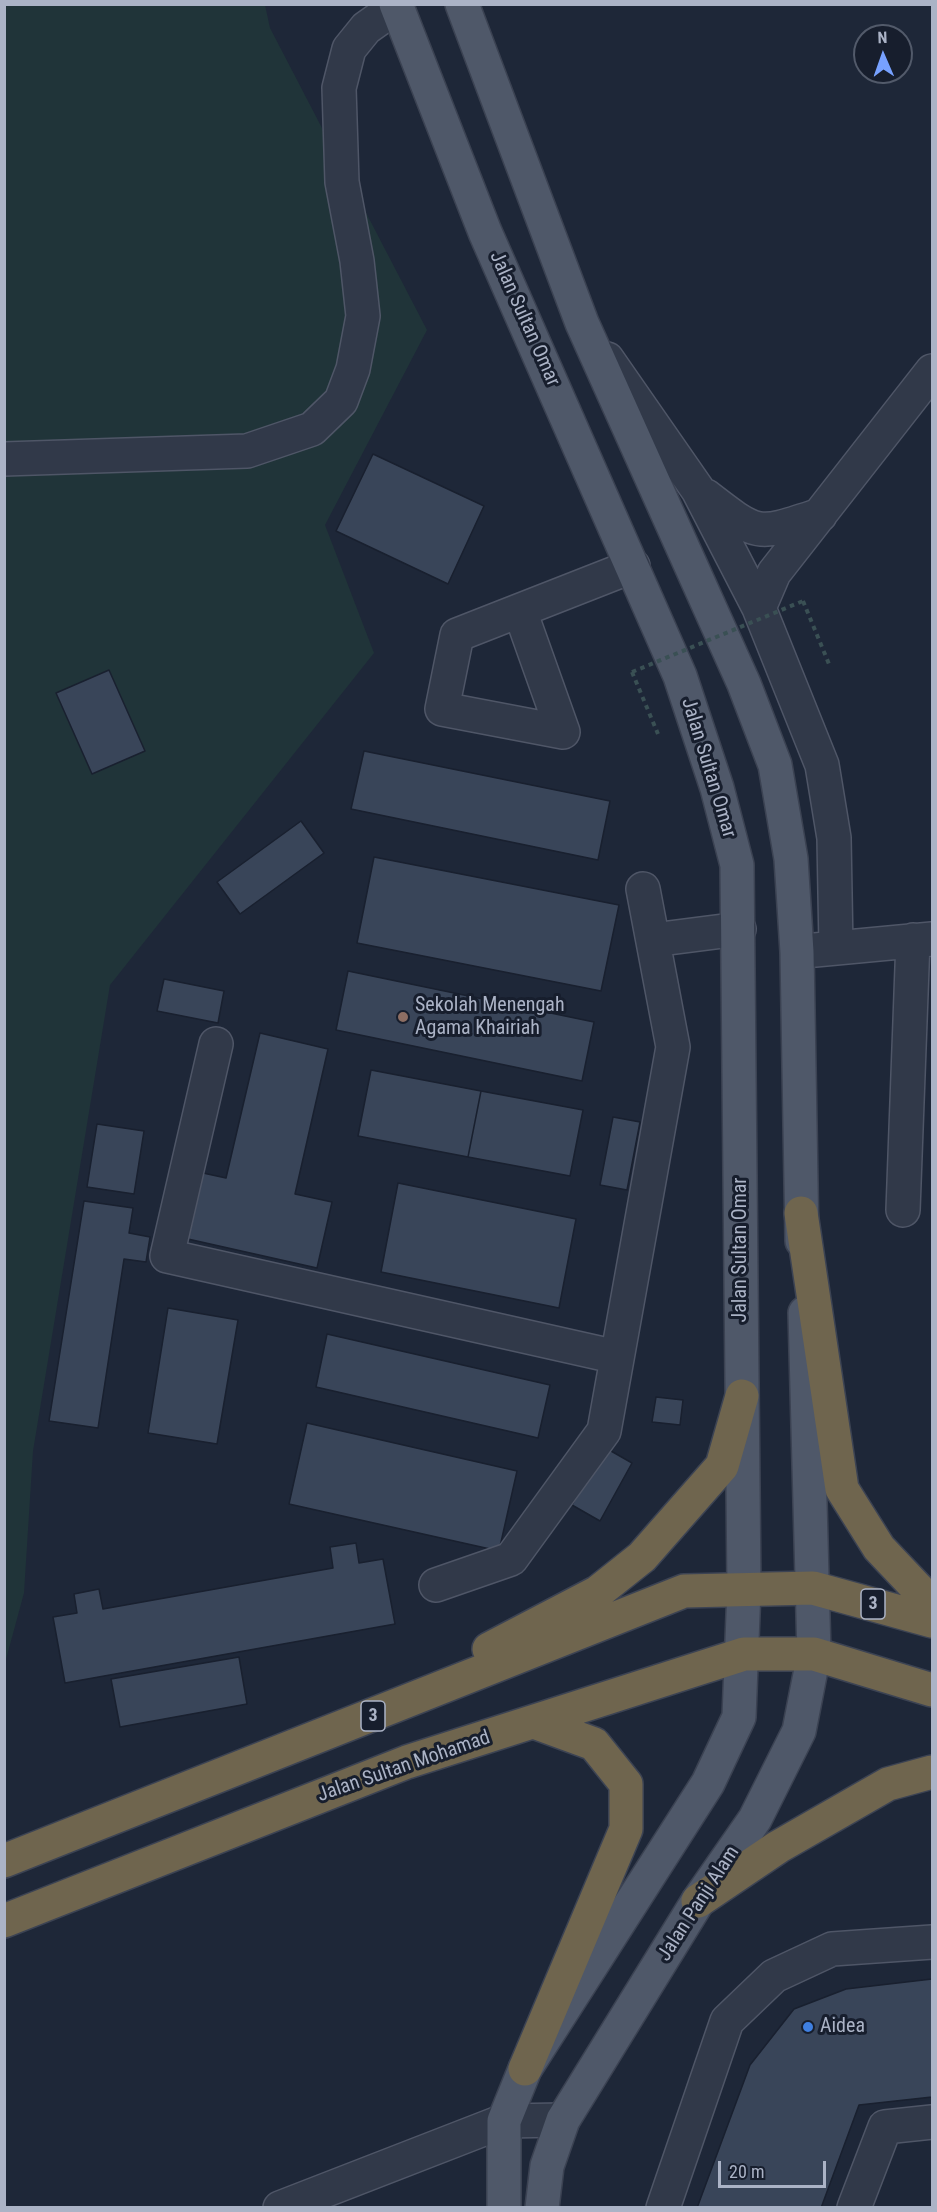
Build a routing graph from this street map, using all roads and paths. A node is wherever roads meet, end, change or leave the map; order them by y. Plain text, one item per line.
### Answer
1 (462, 4) edge
2 (397, 5) edge
3 (582, 323) junction
4 (933, 371) edge
5 (4, 459) edge
6 (698, 490) junction
7 (820, 515) junction
8 (633, 566) junction
9 (759, 608) junction
10 (520, 610) dead end
11 (829, 664) dead end
12 (658, 734) dead end
13 (643, 889) dead end
14 (739, 929) junction
15 (653, 940) junction
16 (923, 940) edge
17 (836, 948) junction
18 (797, 952) junction
19 (216, 1044) dead end
20 (903, 1210) dead end
21 (801, 1213) junction
22 (617, 1357) junction
23 (742, 1396) junction
24 (436, 1585) dead end
25 (813, 1588) junction
26 (744, 1589) junction
27 (933, 1604) edge
28 (933, 1621) edge
29 (744, 1654) junction
30 (814, 1654) junction
31 (933, 1690) edge
32 (534, 1722) junction
33 (339, 1729) junction
34 (933, 1772) edge
35 (4, 1861) edge
36 (698, 1901) junction
37 (4, 1921) edge
38 (933, 1942) edge
39 (525, 2069) junction
40 (563, 2120) junction
41 (504, 2121) junction
42 (933, 2122) edge
43 (280, 2208) edge
44 (504, 2208) edge
45 (542, 2208) edge
46 (663, 2208) edge
47 (854, 2208) edge

1 - 3 main road
2 - 5 street
2 - 8 main road, Jalan Sultan Omar
3 - 6 street
3 - 18 main road
4 - 7 street
6 - 7 street
6 - 9 street
7 - 9 street
8 - 10 street
8 - 14 main road, Jalan Sultan Omar
9 - 17 street
11 - 12 path, bridge
13 - 15 street
14 - 15 street
14 - 23 main road, Jalan Sultan Omar
15 - 22 street
16 - 17 street
16 - 20 street
17 - 18 street
18 - 21 main road
19 - 22 street
21 - 25 main road
21 - 27 highway
22 - 24 street
23 - 26 main road, Jalan Sultan Omar
23 - 33 highway
25 - 26 highway, 3
25 - 28 highway, 3
25 - 30 main road, Jalan Panji Alam
26 - 29 main road
26 - 33 highway, 3
29 - 30 highway, Jalan Sultan Mohamad
29 - 32 highway, Jalan Sultan Mohamad
29 - 39 main road
30 - 31 highway, Jalan Sultan Mohamad
30 - 36 main road, Jalan Panji Alam
32 - 37 highway, Jalan Sultan Mohamad
32 - 39 highway
33 - 35 highway, 3
34 - 36 highway
36 - 40 main road, Jalan Panji Alam
38 - 46 street
39 - 41 main road
40 - 41 street
40 - 45 main road, Jalan Panji Alam
41 - 43 street
41 - 44 main road
42 - 47 street

